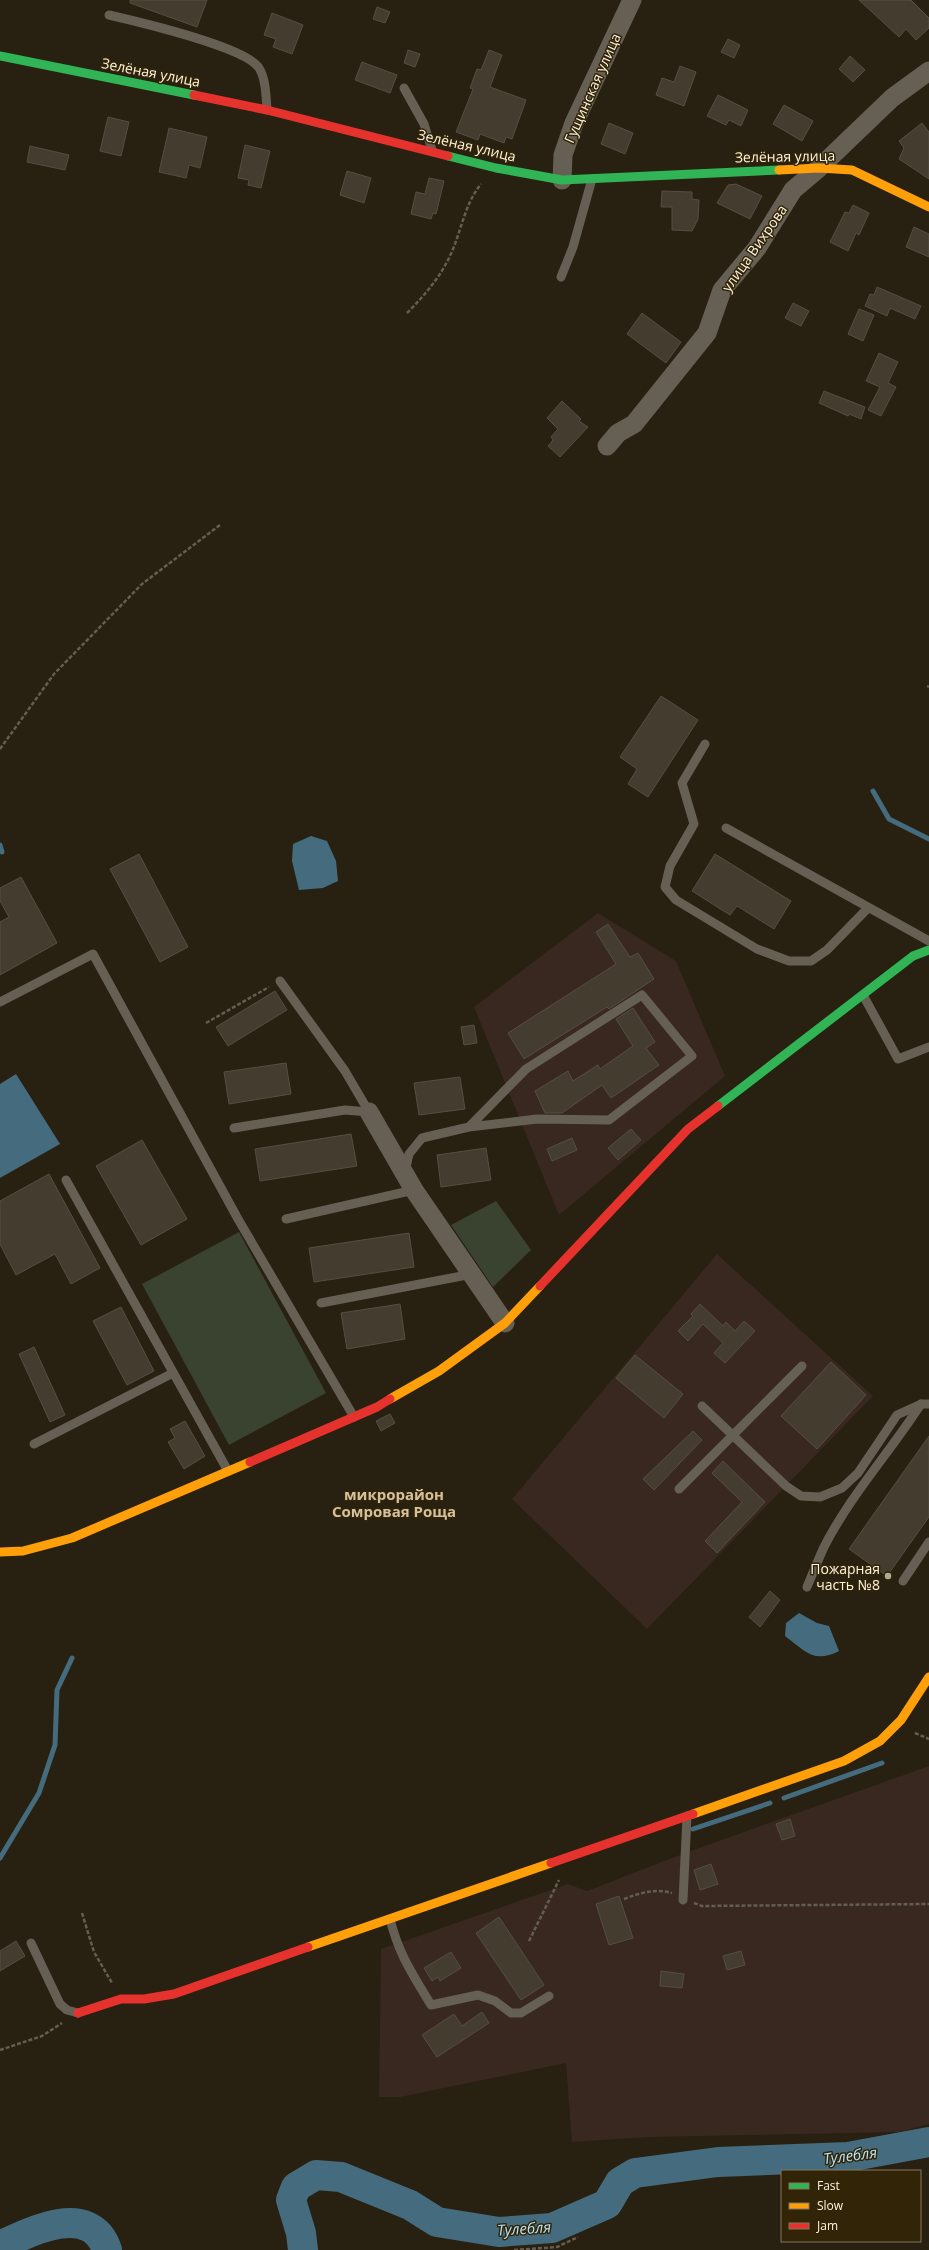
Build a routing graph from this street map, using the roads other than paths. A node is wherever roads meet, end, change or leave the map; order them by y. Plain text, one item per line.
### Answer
1 (632, 0) edge
2 (109, 15) dead end
3 (0, 56) edge
4 (929, 70) edge
5 (404, 88) dead end
6 (267, 110) junction
7 (432, 151) junction
8 (819, 168) junction
9 (592, 179) junction
10 (562, 180) junction
11 (929, 207) edge
12 (561, 277) dead end
13 (607, 446) dead end
14 (705, 744) dead end
15 (726, 828) dead end
16 (868, 908) junction
17 (929, 941) edge
18 (929, 950) edge
19 (280, 981) road end
20 (862, 994) junction
21 (0, 1002) edge
22 (929, 1047) edge
23 (369, 1112) junction
24 (469, 1127) junction
25 (234, 1128) dead end
26 (405, 1173) junction
27 (66, 1180) dead end
28 (414, 1190) junction
29 (286, 1219) dead end
30 (472, 1274) junction
31 (321, 1303) dead end
32 (505, 1322) junction
33 (802, 1366) dead end
34 (174, 1373) junction
35 (925, 1404) edge
36 (702, 1406) dead end
37 (354, 1417) junction
38 (732, 1435) junction
39 (34, 1444) dead end
40 (228, 1471) junction
41 (679, 1489) dead end
42 (929, 1542) edge
43 (0, 1552) edge
44 (902, 1581) dead end
45 (807, 1586) dead end
46 (929, 1677) edge
47 (687, 1816) junction
48 (683, 1900) road end
49 (390, 1919) junction
50 (31, 1943) dead end
51 (549, 1996) dead end
52 (78, 2013) joint

1 - 10 street, Гущинская улица
2 - 6 lane
3 - 6 street, Зелёная улица
4 - 8 street, улица Вихрова
5 - 7 lane
6 - 7 street, Зелёная улица
7 - 10 street, Зелёная улица
8 - 9 street, Зелёная улица
8 - 11 street, Зелёная улица
8 - 13 street, улица Вихрова
9 - 10 street, Зелёная улица
9 - 12 lane
14 - 16 lane
15 - 16 lane
16 - 17 lane
18 - 20 street
19 - 23 lane
20 - 22 lane
20 - 32 street
21 - 37 lane
23 - 25 lane
23 - 26 street
24 - 24 lane
24 - 26 lane
26 - 28 street
27 - 34 lane
28 - 29 lane
28 - 30 street
30 - 31 lane
30 - 32 street
32 - 37 street
33 - 38 lane
34 - 39 lane
34 - 40 lane
35 - 38 lane
35 - 45 lane
36 - 38 lane
37 - 40 street
38 - 41 lane
40 - 43 street
42 - 44 lane
46 - 47 street
47 - 48 lane
47 - 49 street
49 - 51 lane
49 - 52 street
50 - 52 lane

